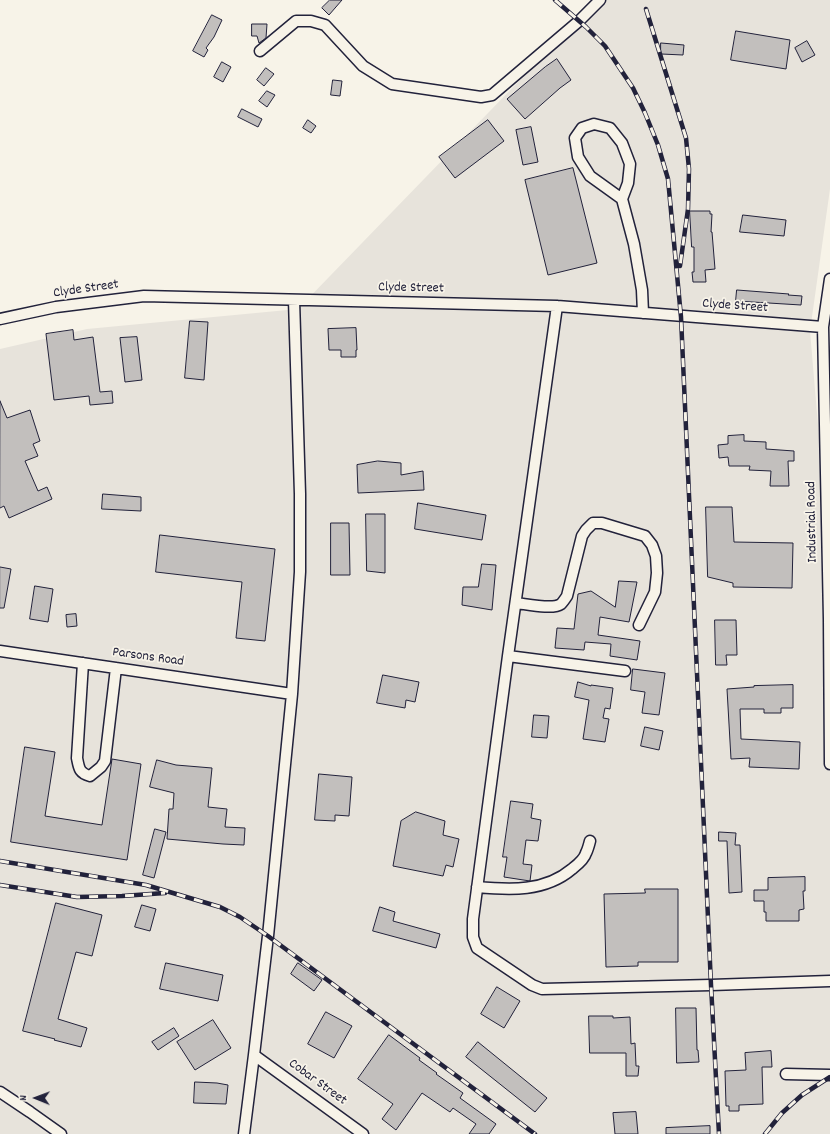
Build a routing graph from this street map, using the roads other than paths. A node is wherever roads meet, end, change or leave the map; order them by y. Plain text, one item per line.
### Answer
1 (600, 0) edge
2 (260, 51) dead end
3 (622, 199) junction
4 (830, 279) edge
5 (294, 300) junction
6 (557, 306) junction
7 (643, 314) junction
8 (0, 320) edge
9 (823, 327) junction
10 (516, 603) junction
11 (829, 619) edge
12 (639, 625) dead end
13 (0, 651) edge
14 (508, 656) junction
15 (83, 663) junction
16 (116, 668) junction
17 (625, 671) dead end
18 (292, 694) junction
19 (830, 764) edge
20 (590, 841) dead end
21 (477, 887) junction
22 (830, 980) edge
23 (254, 1055) junction
24 (786, 1074) dead end
25 (830, 1075) edge
26 (0, 1092) edge
27 (61, 1134) edge
28 (244, 1134) edge
29 (363, 1134) edge

1 - 2 street
3 - 3 street
3 - 7 street
4 - 9 street, Industrial Road
5 - 6 street, Clyde Street
5 - 8 street, Clyde Street
5 - 18 street
6 - 7 street, Clyde Street
6 - 10 street
7 - 9 street, Clyde Street
9 - 11 street, Industrial Road
10 - 12 street
10 - 14 street
11 - 19 street, Industrial Road
13 - 15 street, Parsons Road
14 - 17 street
14 - 21 street
15 - 16 street, Parsons Road
15 - 16 street
16 - 18 street, Parsons Road
18 - 23 street
20 - 21 street
21 - 22 street
23 - 28 street
23 - 29 street, Cobar Street
24 - 25 street
26 - 27 street

